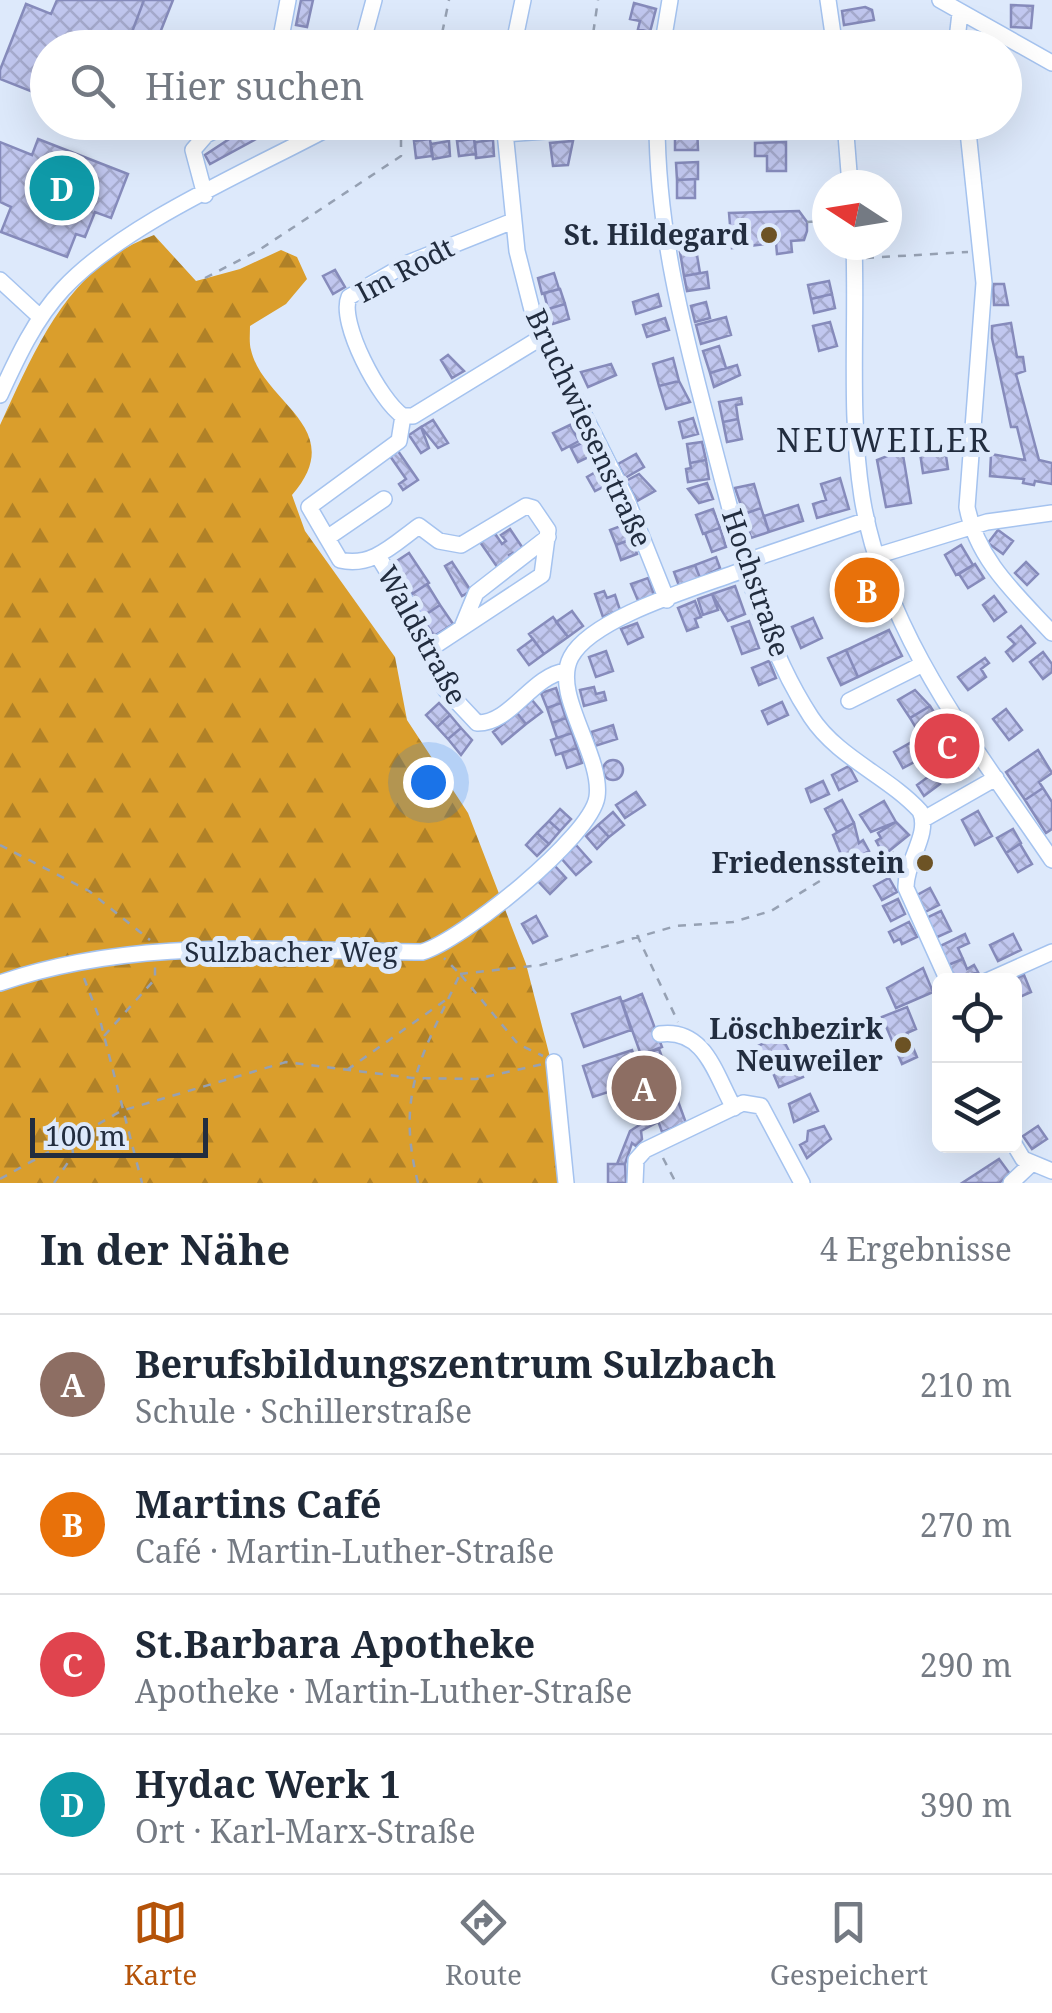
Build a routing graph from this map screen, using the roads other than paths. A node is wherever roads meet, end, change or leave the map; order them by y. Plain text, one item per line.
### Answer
1 (288, 0) edge
2 (374, 0) edge
3 (524, 0) edge
4 (670, 0) edge
5 (828, 0) edge
6 (940, 0) edge
7 (960, 14) junction
8 (282, 30) edge
9 (366, 30) edge
10 (517, 30) edge
11 (665, 30) edge
12 (832, 30) edge
13 (958, 30) edge
14 (991, 30) edge
15 (1022, 46) edge
16 (1052, 62) edge
17 (202, 140) edge
18 (307, 140) edge
19 (505, 140) edge
20 (658, 140) edge
21 (846, 140) edge
22 (968, 140) edge
23 (849, 170) edge
24 (205, 195) junction
25 (513, 222) junction
26 (854, 260) edge
27 (0, 280) edge
28 (40, 317) junction
29 (542, 338) junction
30 (0, 395) edge
31 (403, 416) junction
32 (384, 499) dead end
33 (1052, 513) edge
34 (867, 520) junction
35 (970, 526) junction
36 (548, 537) junction
37 (327, 538) junction
38 (378, 556) junction
39 (876, 556) junction
40 (745, 565) junction
41 (667, 600) junction
42 (462, 627) junction
43 (1052, 633) edge
44 (426, 650) junction
45 (922, 664) junction
46 (566, 671) junction
47 (849, 702) dead end
48 (996, 778) junction
49 (924, 819) junction
50 (1052, 860) edge
51 (1052, 952) edge
52 (945, 973) edge
53 (1004, 973) edge
54 (0, 984) edge
55 (660, 1034) dead end
56 (554, 1062) road end
57 (734, 1108) junction
58 (1022, 1153) edge
59 (1031, 1164) junction
60 (1052, 1171) edge
61 (566, 1183) edge
62 (635, 1183) edge
63 (802, 1183) edge
64 (1012, 1183) edge

1 - 8 street
2 - 9 street
3 - 10 street
4 - 11 street
5 - 12 street
6 - 7 street
7 - 13 street
7 - 14 street
15 - 16 street
17 - 24 street
18 - 24 street
19 - 25 street, Bruchwiesenstraße
20 - 40 street, Hochstraße
21 - 23 street
22 - 35 street
24 - 28 street
25 - 29 street, Bruchwiesenstraße
25 - 31 street, Im Rodt
26 - 34 street
27 - 28 street
28 - 30 street
29 - 31 street
29 - 41 street, Bruchwiesenstraße
31 - 37 street
32 - 37 street
33 - 35 street
34 - 39 street
34 - 40 street
35 - 39 street
35 - 43 street
36 - 38 street
36 - 42 street
36 - 42 street
37 - 38 street
38 - 44 street, Waldstraße
39 - 45 street
40 - 41 street
40 - 49 street, Hochstraße
41 - 46 street
42 - 44 street
44 - 46 street, Waldstraße
45 - 47 street
45 - 48 street
46 - 54 street, Sulzbacher Weg
48 - 49 street
48 - 50 street
49 - 52 street
51 - 53 street
55 - 57 street
56 - 61 street
57 - 62 street
57 - 63 street
58 - 59 street
59 - 60 street
59 - 64 street

